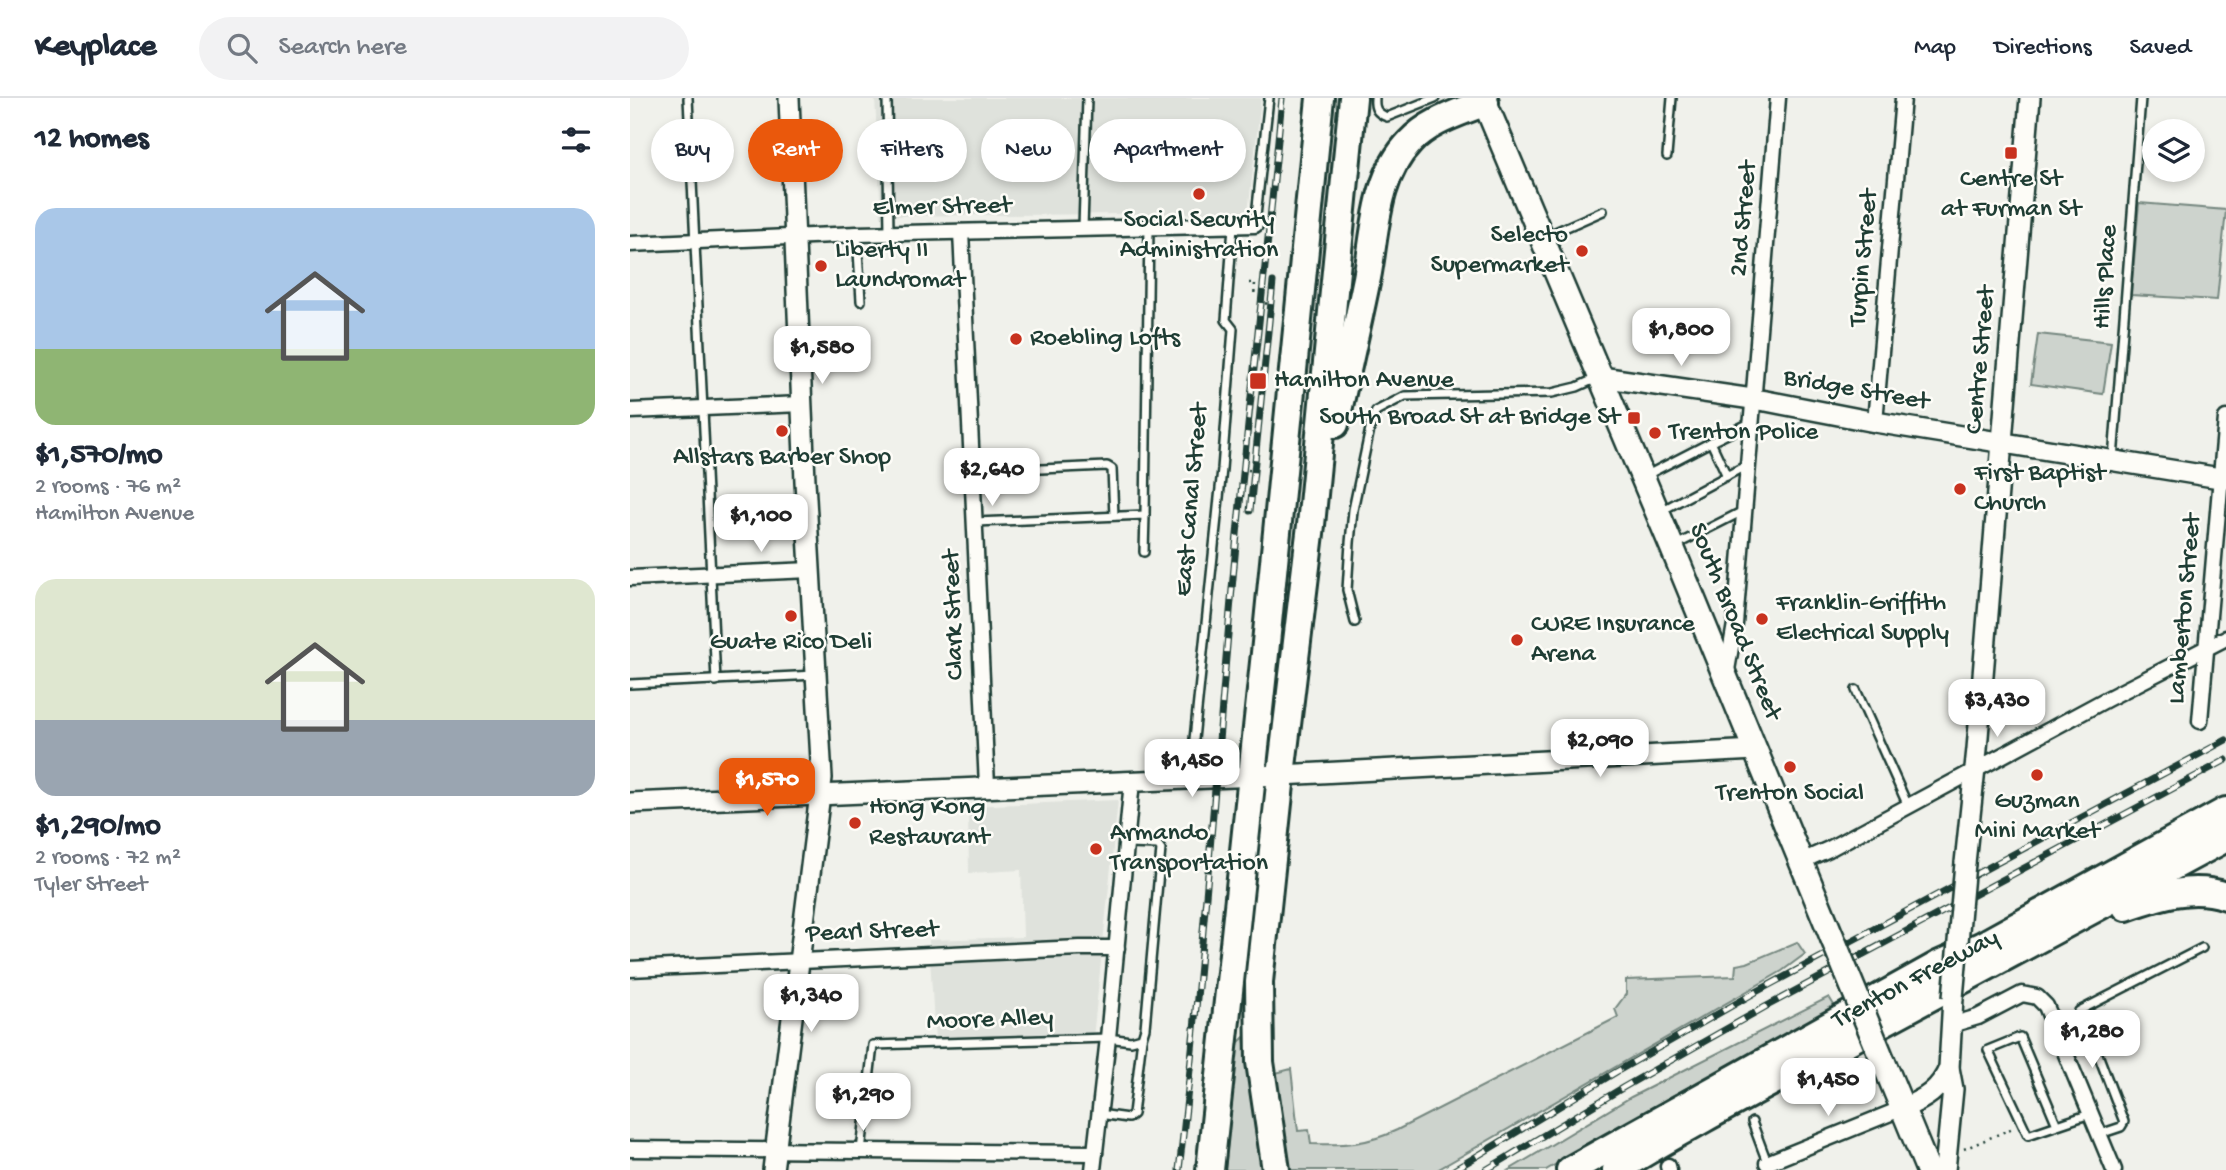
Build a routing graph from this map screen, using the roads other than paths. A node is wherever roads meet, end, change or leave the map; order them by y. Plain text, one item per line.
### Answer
1 (688, 98) edge
2 (789, 98) edge
3 (887, 98) edge
4 (1087, 98) edge
5 (1269, 98) edge
6 (1320, 98) edge
7 (1353, 98) edge
8 (1375, 98) edge
9 (1435, 98) edge
10 (1672, 98) edge
11 (1778, 98) edge
12 (1903, 98) edge
13 (2030, 98) edge
14 (2141, 98) edge
15 (1487, 99) edge
16 (1667, 156) dead end
17 (1603, 211) dead end
18 (1255, 225) joint
19 (1149, 227) junction
20 (1233, 227) junction
21 (1083, 228) junction
22 (961, 232) junction
23 (889, 233) junction
24 (858, 234) junction
25 (795, 236) junction
26 (1543, 238) junction
27 (694, 241) junction
28 (630, 244) edge
29 (861, 301) dead end
30 (1601, 377) junction
31 (1755, 400) junction
32 (802, 404) junction
33 (702, 408) junction
34 (630, 411) edge
35 (2226, 418) edge
36 (1753, 422) junction
37 (1875, 422) junction
38 (1712, 442) junction
39 (2001, 442) junction
40 (2113, 460) junction
41 (1749, 464) junction
42 (972, 472) junction
43 (1727, 476) junction
44 (1643, 477) junction
45 (2224, 479) edge
46 (1746, 509) junction
47 (1658, 513) junction
48 (1145, 515) junction
49 (1114, 516) junction
50 (975, 522) junction
51 (1311, 525) junction
52 (1672, 547) junction
53 (1144, 552) dead end
54 (811, 570) junction
55 (712, 574) junction
56 (630, 578) edge
57 (1355, 622) dead end
58 (2226, 638) edge
59 (2207, 648) junction
60 (817, 675) junction
61 (1726, 677) junction
62 (716, 681) junction
63 (630, 684) edge
64 (1856, 691) dead end
65 (2200, 721) dead end
66 (1756, 750) junction
67 (1975, 770) junction
68 (1281, 775) junction
69 (1251, 776) junction
70 (1190, 779) junction
71 (1132, 781) junction
72 (987, 786) junction
73 (820, 795) junction
74 (630, 803) edge
75 (1908, 806) junction
76 (2226, 811) edge
77 (2226, 838) edge
78 (1127, 844) junction
79 (1802, 861) junction
80 (2226, 895) edge
81 (2039, 939) junction
82 (1117, 948) junction
83 (2202, 948) dead end
84 (800, 961) junction
85 (630, 969) edge
86 (1951, 1025) junction
87 (2088, 1028) junction
88 (2059, 1037) junction
89 (1108, 1038) junction
90 (1142, 1038) junction
91 (1949, 1068) junction
92 (1903, 1108) junction
93 (1099, 1114) junction
94 (2091, 1114) junction
95 (1752, 1122) dead end
96 (2057, 1125) junction
97 (2099, 1134) junction
98 (630, 1149) edge
99 (776, 1149) junction
100 (861, 1151) junction
101 (1095, 1153) junction
102 (1768, 1166) edge
103 (774, 1170) edge
104 (1093, 1170) edge
105 (1210, 1170) edge
106 (1276, 1170) edge
107 (1570, 1170) edge
108 (1616, 1170) edge
109 (1928, 1170) edge
110 (1945, 1170) edge
111 (2114, 1170) edge

1 - 27 lane
2 - 25 street
3 - 23 lane
4 - 21 lane
5 - 18 lane
6 - 69 highway
7 - 51 highway
8 - 9 lane
10 - 16 lane
11 - 31 street, 2nd Street
12 - 37 street, Turpin Street
13 - 39 street, Centre Street
14 - 40 lane, Hills Place
15 - 26 main road, South Broad Street
15 - 51 highway
17 - 26 lane
18 - 20 street, Elmer Street
19 - 20 street, Elmer Street
19 - 21 street, Elmer Street
19 - 48 lane
20 - 70 lane, East Canal Street
21 - 22 street, Elmer Street
22 - 23 street, Elmer Street
22 - 42 street, Clark Street
23 - 24 street, Elmer Street
24 - 25 street, Elmer Street
24 - 29 lane
25 - 27 street, Elmer Street
25 - 32 street
26 - 30 main road, South Broad Street
27 - 28 street, Elmer Street
27 - 33 lane
30 - 31 street, Bridge Street
30 - 44 main road, South Broad Street
30 - 57 lane
31 - 36 street, 2nd Street
31 - 37 street, Bridge Street
32 - 33 street
32 - 54 street
33 - 34 street
33 - 55 lane
35 - 45 street, Lamberton Street
36 - 38 lane
36 - 41 street, 2nd Street
37 - 39 street, Bridge Street
38 - 43 lane
38 - 44 lane
39 - 40 street, Bridge Street
39 - 67 street, Centre Street
40 - 45 street, Bridge Street
41 - 43 lane
41 - 46 street, 2nd Street
42 - 49 lane
42 - 50 street, Clark Street
43 - 47 lane
44 - 47 main road, South Broad Street
45 - 59 street, Lamberton Street
46 - 52 lane
46 - 61 street, 2nd Street
47 - 52 main road, South Broad Street
48 - 49 lane
48 - 53 lane
49 - 50 lane
50 - 72 street, Clark Street
51 - 68 highway
52 - 61 main road, South Broad Street
54 - 55 street
54 - 60 street
55 - 56 street
55 - 62 lane
58 - 59 street
59 - 65 street, Lamberton Street
59 - 67 street
60 - 62 lane
60 - 73 street
61 - 66 main road, South Broad Street
62 - 63 lane
64 - 75 lane
66 - 68 street
66 - 79 main road, South Broad Street
67 - 75 street
67 - 86 street, Centre Street, bridge
68 - 69 street
68 - 106 highway
69 - 70 street
69 - 105 highway
70 - 71 street
71 - 72 street
71 - 78 street
72 - 73 street
73 - 74 street
73 - 84 street
75 - 79 street
76 - 107 highway, Trenton Freeway
77 - 81 highway, Trenton Freeway
78 - 82 street
78 - 90 lane
79 - 92 main road, South Broad Street, bridge
80 - 81 highway
81 - 108 highway, Trenton Freeway
82 - 84 street, Pearl Street
82 - 89 street
83 - 87 lane
84 - 85 street, Pearl Street
84 - 99 street
86 - 88 street
86 - 91 street, Centre Street
87 - 88 lane
87 - 97 lane
88 - 94 street
89 - 90 lane, Moore Alley
89 - 93 street
89 - 100 lane, Moore Alley
90 - 93 lane
91 - 92 street
91 - 110 street, Centre Street
92 - 102 street
92 - 109 main road, South Broad Street
93 - 101 street
94 - 96 lane
94 - 97 street
95 - 102 lane
96 - 96 lane
97 - 111 street
98 - 99 street
99 - 100 street
99 - 103 street
100 - 101 street
101 - 104 street

